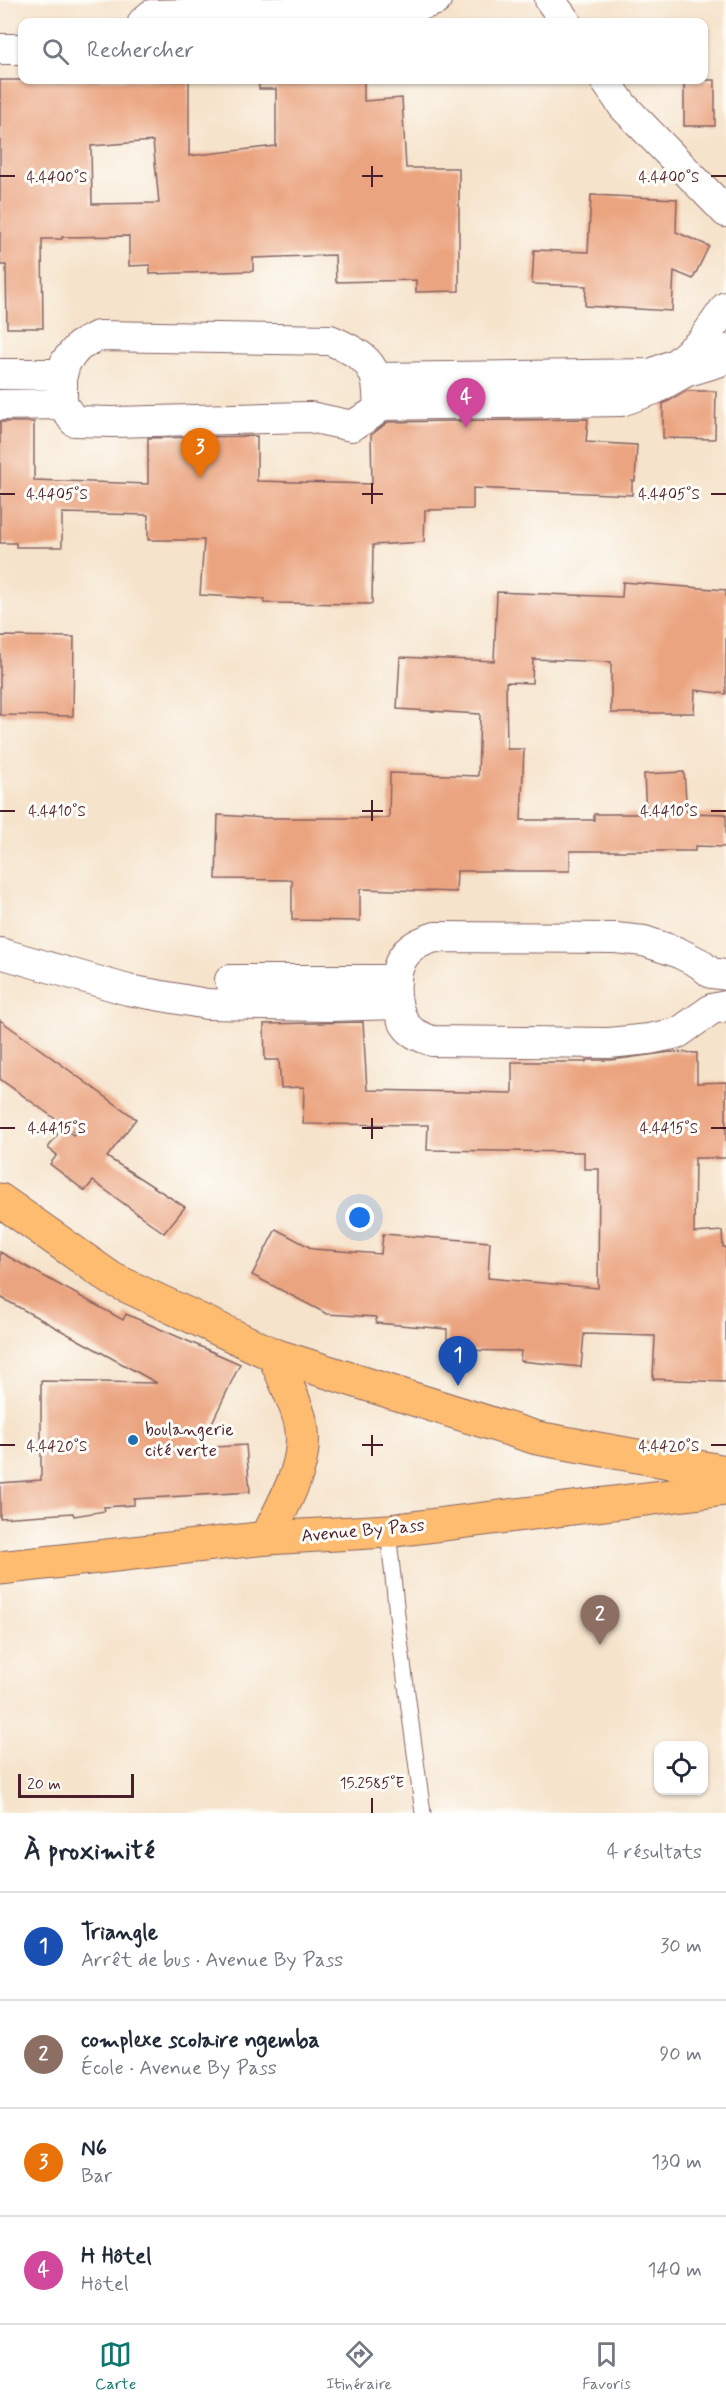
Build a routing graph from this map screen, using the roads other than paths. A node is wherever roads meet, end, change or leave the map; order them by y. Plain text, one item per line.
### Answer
1 (435, 0) edge
2 (550, 0) edge
3 (148, 13) edge
4 (563, 18) edge
5 (18, 48) edge
6 (0, 49) edge
7 (608, 84) edge
8 (726, 212) edge
9 (726, 307) edge
10 (726, 350) edge
11 (0, 374) edge
12 (62, 374) junction
13 (378, 391) junction
14 (62, 404) junction
15 (0, 405) edge
16 (0, 953) edge
17 (718, 974) edge
18 (230, 980) dead end
19 (396, 992) junction
20 (719, 1007) edge
21 (0, 1200) edge
22 (274, 1355) junction
23 (726, 1472) edge
24 (726, 1489) edge
25 (388, 1531) junction
26 (267, 1538) junction
27 (0, 1568) edge
28 (423, 1813) edge

1 - 3 street
2 - 4 street
5 - 6 street
7 - 8 street
9 - 13 street
10 - 13 street
11 - 12 street
12 - 13 street
12 - 14 street
13 - 14 street
14 - 15 street
16 - 19 street
17 - 19 street
17 - 20 street
18 - 19 street
19 - 20 street
21 - 22 highway
22 - 23 highway
22 - 26 highway
24 - 25 highway, Avenue By Pass
25 - 26 highway, Avenue By Pass
25 - 28 lane
26 - 27 highway, Avenue By Pass

